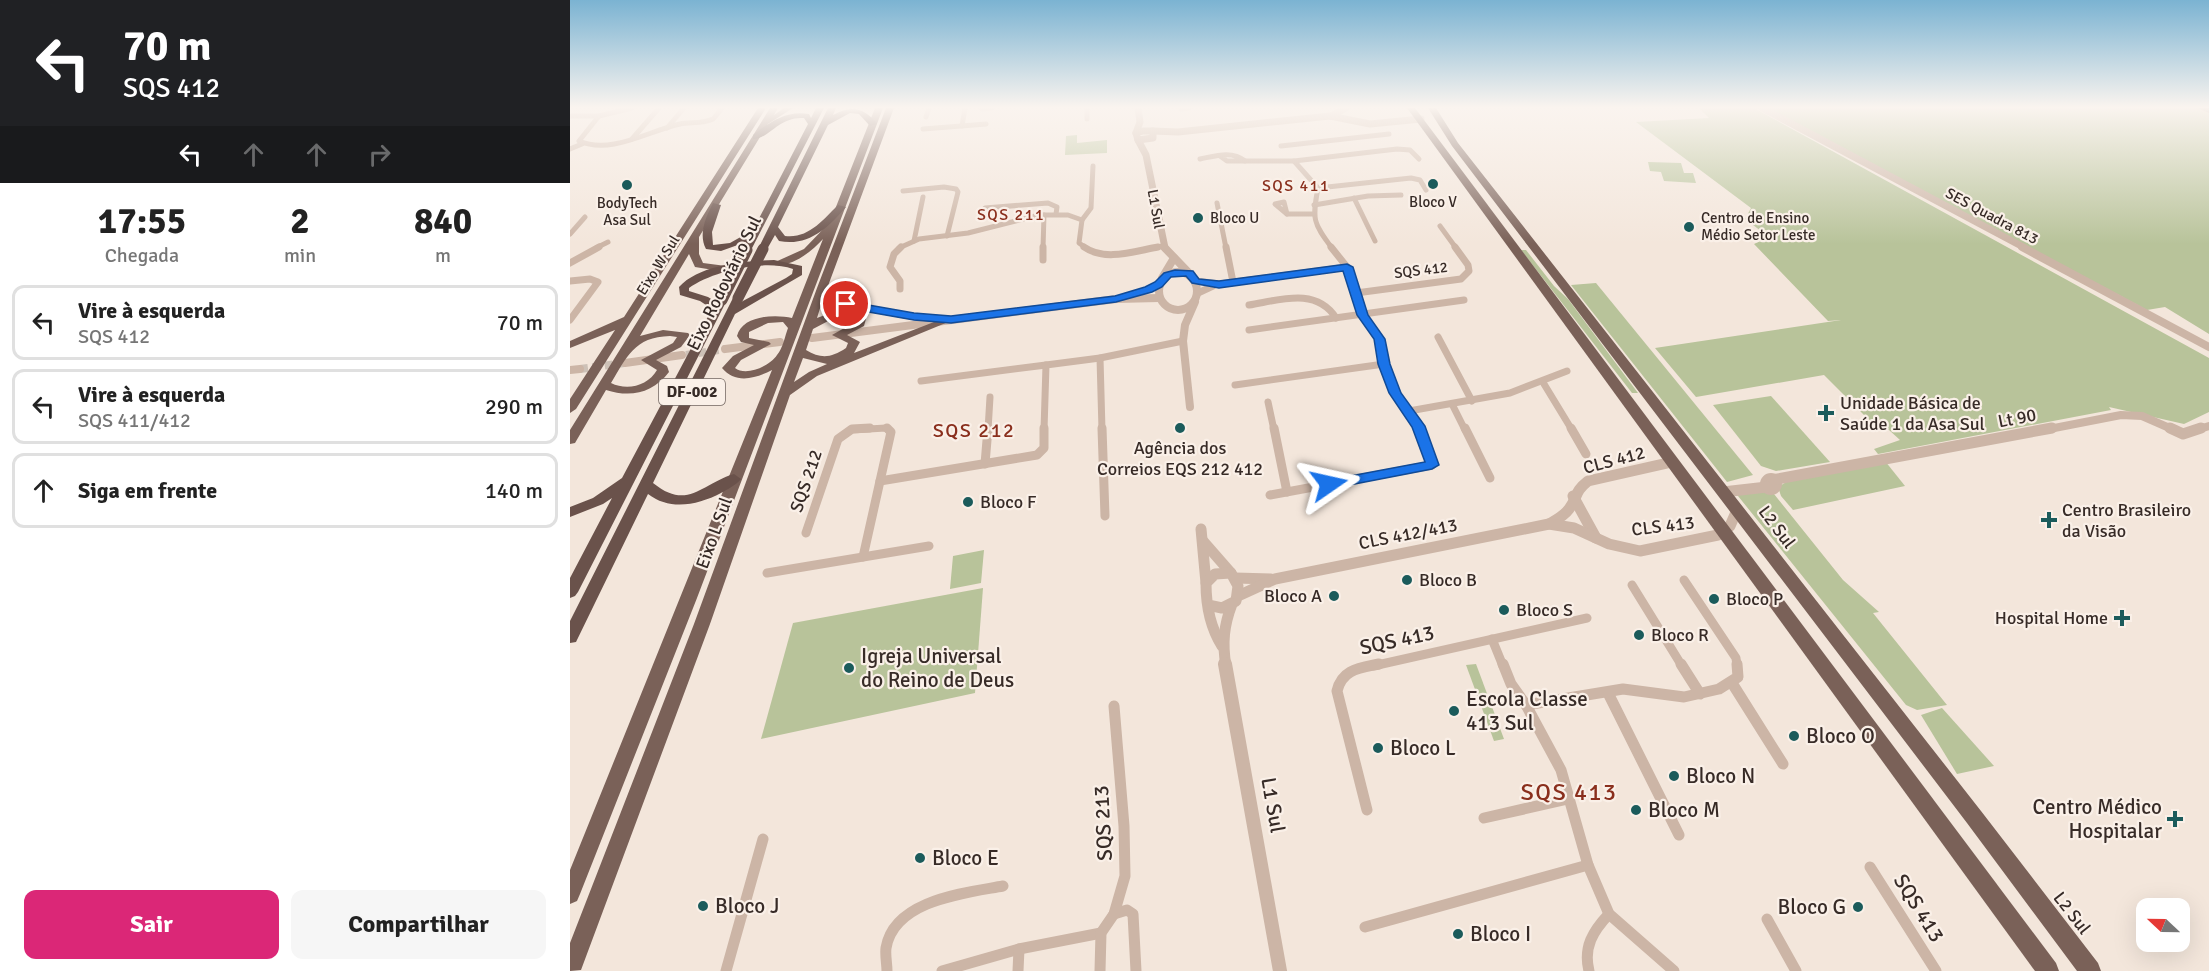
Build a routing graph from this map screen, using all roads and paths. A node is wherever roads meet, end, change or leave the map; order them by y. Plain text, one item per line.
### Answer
1 (733, 153) edge
2 (746, 153) edge
3 (797, 153) edge
4 (809, 153) edge
5 (862, 153) edge
6 (873, 153) edge
7 (1144, 153) edge
8 (1344, 153) edge
9 (1415, 153) edge
10 (1445, 153) edge
11 (1462, 153) edge
12 (1847, 153) edge
13 (1324, 155) joint
14 (1200, 159) dead end
15 (1419, 159) dead end
16 (1294, 161) junction
17 (1093, 166) dead end
18 (1318, 188) junction
19 (1426, 190) dead end
20 (903, 191) dead end
21 (1401, 195) dead end
22 (923, 197) dead end
23 (1354, 198) junction
24 (1217, 203) dead end
25 (716, 205) junction
26 (1314, 205) junction
27 (984, 208) dead end
28 (840, 212) junction
29 (1056, 214) junction
30 (1287, 214) dead end
31 (1313, 214) junction
32 (1044, 215) junction
33 (585, 217) dead end
34 (1082, 220) junction
35 (773, 226) junction
36 (1440, 226) dead end
37 (756, 232) junction
38 (570, 234) edge
39 (697, 234) junction
40 (947, 236) junction
41 (1528, 238) junction
42 (1508, 240) junction
43 (914, 241) junction
44 (1375, 241) dead end
45 (608, 242) dead end
46 (1163, 246) junction
47 (1536, 250) junction
48 (1518, 254) junction
49 (1174, 258) junction
50 (1043, 260) dead end
51 (570, 263) edge
52 (778, 263) junction
53 (1347, 267) junction
54 (726, 269) junction
55 (1189, 273) junction
56 (1162, 278) junction
57 (570, 281) edge
58 (1196, 281) junction
59 (1233, 282) junction
60 (1219, 285) junction
61 (900, 289) dead end
62 (1356, 293) junction
63 (820, 295) junction
64 (1152, 295) junction
65 (1197, 298) junction
66 (1464, 300) dead end
67 (720, 305) junction
68 (1250, 305) dead end
69 (1172, 311) junction
70 (732, 312) junction
71 (1362, 315) junction
72 (629, 318) junction
73 (1336, 318) junction
74 (570, 320) edge
75 (950, 320) junction
76 (1185, 324) junction
77 (793, 327) junction
78 (1249, 330) dead end
79 (811, 333) junction
80 (838, 335) junction
81 (1438, 337) dead end
82 (1183, 341) junction
83 (780, 342) dead end
84 (765, 344) junction
85 (629, 345) junction
86 (570, 346) edge
87 (2209, 347) edge
88 (725, 349) tunnel mouth
89 (801, 352) junction
90 (605, 353) junction
91 (682, 355) tunnel mouth
92 (1100, 358) junction
93 (780, 359) junction
94 (647, 360) junction
95 (625, 363) tunnel mouth
96 (1384, 364) junction
97 (1046, 365) junction
98 (1567, 371) dead end
99 (588, 381) junction
100 (921, 381) dead end
101 (1544, 384) junction
102 (604, 385) junction
103 (1236, 385) dead end
104 (570, 391) edge
105 (786, 393) junction
106 (990, 397) dead end
107 (1648, 397) junction
108 (1472, 401) junction
109 (1268, 402) dead end
110 (1628, 402) junction
111 (1452, 404) junction
112 (1190, 406) dead end
113 (570, 409) edge
114 (1409, 411) junction
115 (1661, 414) junction
116 (1639, 418) junction
117 (2209, 426) edge
118 (570, 441) edge
119 (1586, 454) dead end
120 (1672, 462) junction
121 (985, 464) junction
122 (734, 478) junction
123 (1490, 478) dead end
124 (628, 481) junction
125 (880, 481) junction
126 (646, 486) junction
127 (1287, 492) junction
128 (1723, 492) junction
129 (1270, 495) dead end
130 (1573, 496) junction
131 (1737, 510) junction
132 (570, 512) edge
133 (1105, 516) dead end
134 (1549, 524) junction
135 (1201, 529) dead end
136 (1724, 532) junction
137 (806, 533) dead end
138 (1597, 539) junction
139 (1203, 541) junction
140 (929, 546) dead end
141 (863, 557) junction
142 (767, 573) dead end
143 (1233, 575) junction
144 (1275, 579) junction
145 (1684, 579) dead end
146 (1206, 583) junction
147 (1632, 585) dead end
148 (570, 592) edge
149 (1801, 593) junction
150 (1773, 598) junction
151 (1235, 600) junction
152 (1208, 605) junction
153 (1819, 617) junction
154 (1587, 618) dead end
155 (1792, 624) junction
156 (570, 637) edge
157 (1492, 639) junction
158 (1222, 646) junction
159 (1732, 683) junction
160 (1608, 693) junction
161 (1700, 694) junction
162 (1526, 705) junction
163 (1114, 706) dead end
164 (1783, 764) dead end
165 (1568, 799) junction
166 (1367, 810) dead end
167 (1484, 818) dead end
168 (1679, 835) dead end
169 (762, 839) dead end
170 (1588, 865) junction
171 (1870, 867) dead end
172 (1003, 886) dead end
173 (570, 894) edge
174 (1114, 914) junction
175 (1609, 914) junction
176 (1767, 919) dead end
177 (1365, 927) dead end
178 (1101, 933) junction
179 (1019, 950) junction
180 (570, 970) edge
181 (726, 971) edge
182 (887, 971) edge
183 (942, 971) edge
184 (1018, 971) edge
185 (1100, 971) edge
186 (1136, 971) edge
187 (1280, 971) edge
188 (1589, 971) edge
189 (1674, 971) edge
190 (1796, 971) edge
191 (1936, 971) edge
192 (2048, 971) edge
193 (2090, 971) edge

1 - 72 main road, Eixo W Sul
2 - 25 main road, Eixo W Sul
3 - 37 highway, Eixo Rodoviário Sul / DF-002
4 - 35 highway, Eixo Rodoviário Sul / DF-002
5 - 28 main road, Eixo L Sul
6 - 63 main road, Eixo L Sul
7 - 46 street, L1 Sul
8 - 13 street
9 - 15 street
10 - 42 main road
11 - 41 main road, L2 Sul
12 - 87 street, SES Quadra 813
13 - 16 street
14 - 16 street
16 - 18 street
17 - 34 street
18 - 19 street
18 - 26 street
20 - 40 street
21 - 23 street
22 - 43 street
23 - 26 street
23 - 44 street
24 - 59 street
25 - 37 highway
25 - 39 main road, Eixo W Sul
26 - 31 street
27 - 29 street
28 - 35 highway
28 - 52 main road
28 - 77 main road, Eixo L Sul
29 - 32 street
29 - 34 street
30 - 31 street
31 - 53 street
32 - 40 street
32 - 50 street
33 - 38 street
34 - 46 street
35 - 70 highway, Eixo Rodoviário Sul / DF-002, bridge
36 - 62 street, SQS 412
37 - 67 highway, Eixo Rodoviário Sul / DF-002, bridge
39 - 54 main road
39 - 85 main road, Eixo W Sul
40 - 43 street
41 - 42 main road
41 - 47 main road, L2 Sul
42 - 48 main road
43 - 61 street
45 - 51 street
46 - 49 street, L1 Sul
47 - 48 main road
47 - 107 main road, L2 Sul
48 - 110 main road
49 - 55 street, L1 Sul
49 - 56 street
52 - 54 highway
52 - 70 highway
53 - 59 street
53 - 62 street
54 - 67 highway
55 - 56 street
55 - 58 street, L1 Sul
56 - 64 street
56 - 64 street
57 - 74 street
58 - 60 street
58 - 65 street
59 - 60 street
60 - 65 street
62 - 71 street
63 - 75 main road
63 - 79 main road, Eixo L Sul
64 - 69 street
64 - 75 street
65 - 69 street
65 - 76 street
66 - 71 street, SQS 412
67 - 124 highway, Eixo Rodoviário Sul / DF-002
68 - 73 street
69 - 76 street
70 - 126 highway, Eixo Rodoviário Sul / DF-002
71 - 73 street, SQS 412
71 - 96 street
72 - 86 main road
72 - 90 main road, Eixo W Sul
73 - 78 street, SQS 412
75 - 80 street
75 - 105 main road
76 - 82 street
77 - 84 main road
77 - 93 main road, Eixo L Sul
79 - 80 street
79 - 80 main road
79 - 89 main road, Eixo L Sul
80 - 89 main road
81 - 108 street
82 - 92 street
82 - 112 street
83 - 84 street
84 - 88 street
84 - 93 main road
85 - 94 main road
85 - 102 main road, Eixo W Sul
86 - 90 main road
89 - 105 main road, Eixo L Sul
90 - 99 main road, Eixo W Sul
91 - 94 street
92 - 97 street
92 - 133 street
93 - 122 main road, Eixo L Sul
94 - 95 street
94 - 102 main road
96 - 103 street
96 - 114 street
97 - 100 street
97 - 121 street
98 - 101 street
99 - 104 main road
99 - 113 main road, Eixo W Sul
101 - 108 street
101 - 119 street
102 - 118 main road, Eixo W Sul
105 - 180 main road, Eixo L Sul
106 - 121 street
107 - 110 main road
107 - 115 main road, L2 Sul
108 - 111 street
109 - 127 street
110 - 116 main road
111 - 114 street
111 - 123 street
114 - 127 street
115 - 116 main road
115 - 128 main road, L2 Sul
116 - 120 main road
117 - 128 street, Lt 90
120 - 130 street, CLS 412
120 - 136 main road
121 - 125 street
122 - 126 highway
122 - 173 main road, Eixo L Sul
124 - 132 highway
124 - 148 highway, Eixo Rodoviário Sul / DF-002
125 - 137 street, SQS 212
125 - 141 street, SQS 212
126 - 156 highway, Eixo Rodoviário Sul / DF-002
127 - 129 street
128 - 131 main road, L2 Sul
130 - 134 street, CLS 412
130 - 138 street
131 - 136 street
131 - 149 main road, L2 Sul
134 - 138 street, CLS 413
134 - 144 street, CLS 412/413
135 - 139 street
136 - 138 street, CLS 413
136 - 150 main road
139 - 143 street
139 - 146 street
140 - 141 street
141 - 142 street
143 - 144 street, CLS 412/413
143 - 146 street
143 - 151 street
144 - 151 street, CLS 412/413
145 - 159 street
146 - 152 street
147 - 161 street
149 - 150 main road
149 - 153 main road, L2 Sul
150 - 155 main road
151 - 152 street
151 - 158 street, L1 Sul
152 - 158 street, L1 Sul
153 - 155 main road
153 - 193 main road, L2 Sul
154 - 157 street, SQS 413
155 - 192 main road
157 - 162 street
157 - 166 street, SQS 413
158 - 187 street, L1 Sul
159 - 161 street
159 - 164 street
160 - 161 street
160 - 162 street
160 - 168 street
162 - 165 street
163 - 174 street, SQS 213
165 - 167 street
165 - 170 street
169 - 181 street
170 - 175 street
170 - 177 street
171 - 191 street, SQS 413
172 - 182 street
174 - 178 street, SQS 213
174 - 186 street
175 - 188 street
175 - 189 street
176 - 190 street
178 - 179 street
178 - 185 street
179 - 183 street
179 - 184 street

